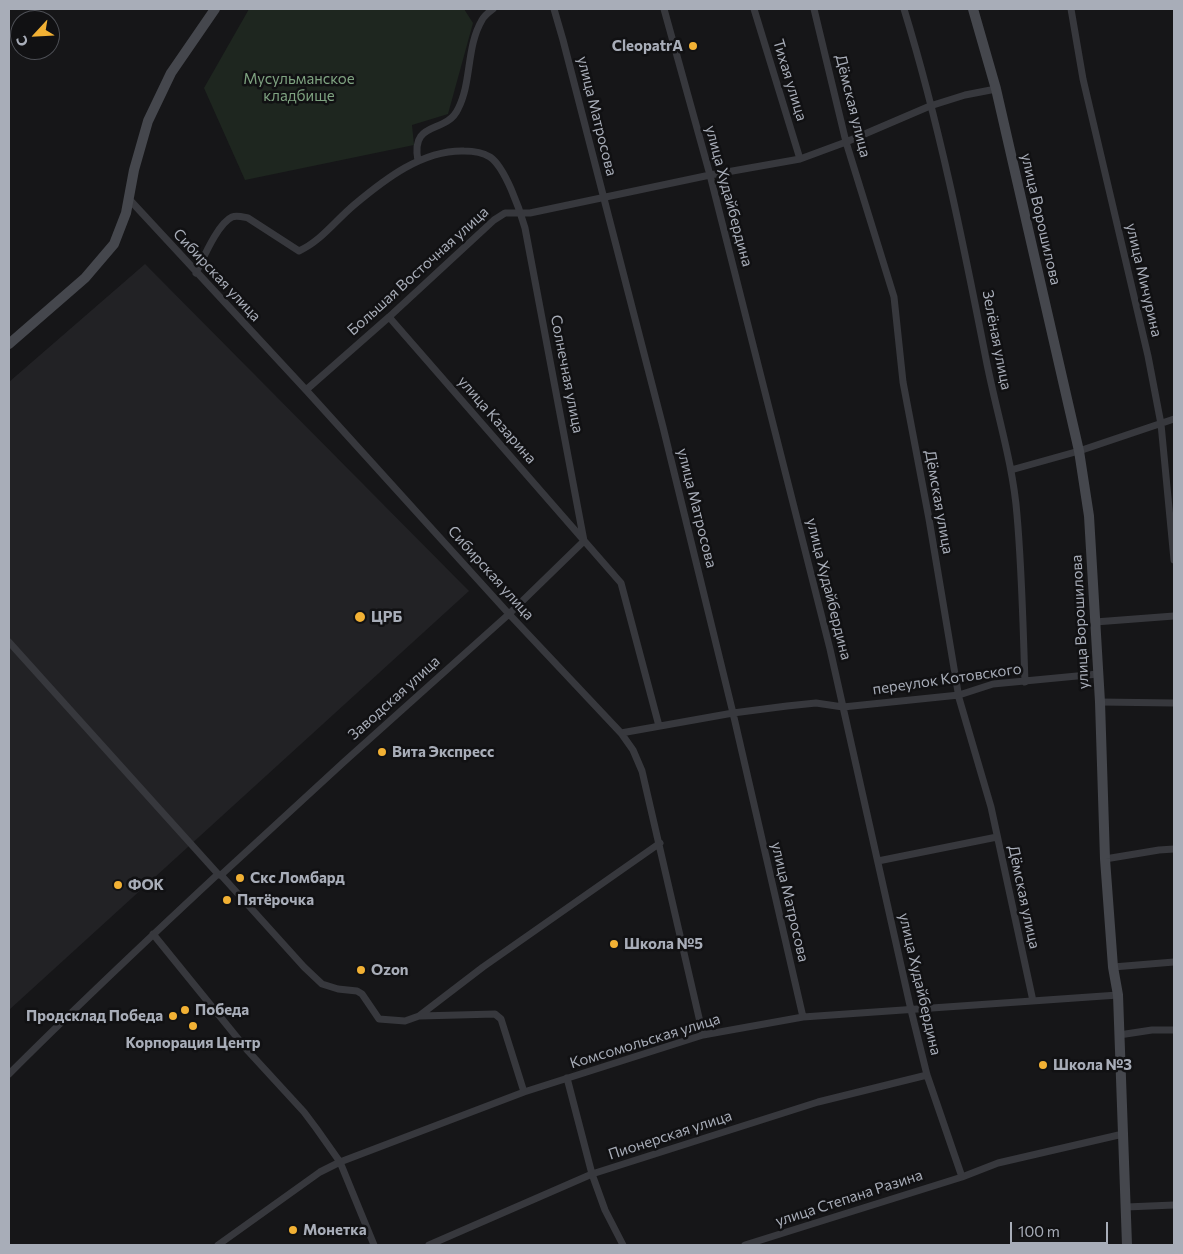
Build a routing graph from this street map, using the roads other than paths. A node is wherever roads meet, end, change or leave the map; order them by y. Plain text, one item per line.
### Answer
1 (215, 9) edge
2 (493, 9) edge
3 (554, 9) edge
4 (664, 9) edge
5 (754, 9) edge
6 (814, 9) edge
7 (904, 9) edge
8 (973, 9) edge
9 (1072, 9) edge
10 (996, 90) junction
11 (930, 106) junction
12 (846, 142) junction
13 (800, 159) junction
14 (418, 161) junction
15 (710, 175) junction
16 (603, 198) junction
17 (129, 199) junction
18 (521, 213) junction
19 (196, 273) junction
20 (390, 317) junction
21 (9, 344) edge
22 (306, 390) junction
23 (1174, 419) edge
24 (1161, 424) junction
25 (1079, 451) junction
26 (1010, 470) junction
27 (584, 541) junction
28 (1174, 560) edge
29 (509, 614) junction
30 (1174, 616) edge
31 (1095, 622) junction
32 (9, 642) edge
33 (1098, 674) junction
34 (1025, 682) junction
35 (959, 694) junction
36 (1100, 702) junction
37 (1174, 703) edge
38 (843, 707) junction
39 (733, 713) junction
40 (659, 726) junction
41 (621, 733) junction
42 (997, 837) junction
43 (660, 843) junction
44 (1174, 850) edge
45 (1105, 859) junction
46 (878, 861) junction
47 (220, 875) junction
48 (153, 934) junction
49 (1174, 962) edge
50 (1113, 967) junction
51 (1118, 996) junction
52 (1033, 1001) junction
53 (911, 1010) junction
54 (419, 1016) junction
55 (803, 1017) junction
56 (1174, 1030) edge
57 (703, 1035) junction
58 (1119, 1035) junction
59 (9, 1074) edge
60 (927, 1075) junction
61 (567, 1078) junction
62 (524, 1092) junction
63 (1123, 1134) junction
64 (340, 1162) junction
65 (592, 1174) junction
66 (962, 1177) junction
67 (1174, 1205) edge
68 (1126, 1207) junction
69 (218, 1245) edge
70 (374, 1245) edge
71 (429, 1245) edge
72 (623, 1245) edge
73 (745, 1245) edge
74 (1127, 1245) edge

1 - 17 street
2 - 14 street
3 - 16 street, улица Матросова
4 - 15 street, улица Худайбердина
5 - 13 street, Тихая улица
6 - 12 street, Дёмская улица
7 - 11 street, Зелёная улица
8 - 10 street, улица Ворошилова
9 - 24 street, улица Мичурина
10 - 11 street, Большая Восточная улица
10 - 25 street, улица Ворошилова
11 - 12 street, Большая Восточная улица
11 - 26 street, Зелёная улица
12 - 13 street, Большая Восточная улица
12 - 35 street, Дёмская улица
13 - 15 street, Большая Восточная улица
14 - 18 street, Солнечная улица
14 - 19 street
15 - 16 street, Большая Восточная улица
15 - 38 street, улица Худайбердина
16 - 18 street, Большая Восточная улица
16 - 39 street, улица Матросова
17 - 19 street, Сибирская улица
17 - 21 street
18 - 20 street, Большая Восточная улица
18 - 27 street, Солнечная улица
19 - 22 street, Сибирская улица
20 - 22 street, Большая Восточная улица
20 - 27 street, улица Казарина
22 - 29 street, Сибирская улица
23 - 24 street
24 - 25 street
24 - 28 street, улица Мичурина
25 - 26 street
25 - 31 street, улица Ворошилова
26 - 34 street, Зелёная улица
27 - 29 street, Заводская улица
27 - 40 street, улица Казарина
29 - 41 street, Сибирская улица
29 - 47 street, Заводская улица
30 - 31 street
31 - 33 street, улица Ворошилова
32 - 47 street
33 - 34 street, переулок Котовского
33 - 36 street, улица Ворошилова
34 - 35 street, переулок Котовского
35 - 38 street, переулок Котовского
35 - 42 street, Дёмская улица
36 - 37 street
36 - 45 street, улица Ворошилова
38 - 39 street, переулок Котовского
38 - 46 street, улица Худайбердина
39 - 40 street, переулок Котовского
39 - 55 street, улица Матросова
40 - 41 street, переулок Котовского
41 - 43 street, Сибирская улица
42 - 46 street
42 - 52 street, Дёмская улица
43 - 54 street
43 - 57 street, Сибирская улица
44 - 45 street
45 - 50 street, улица Ворошилова
46 - 53 street, улица Худайбердина
47 - 48 street, Заводская улица
47 - 54 street
48 - 59 street, Заводская улица
48 - 64 street
49 - 50 street
50 - 51 street, улица Ворошилова
51 - 52 street, Комсомольская улица
51 - 58 street, улица Ворошилова
52 - 53 street, Комсомольская улица
53 - 55 street, Комсомольская улица
53 - 60 street, улица Худайбердина
54 - 62 street
55 - 57 street, Комсомольская улица
56 - 58 street
57 - 61 street, Комсомольская улица
58 - 63 street, улица Ворошилова
60 - 65 street, Пионерская улица
60 - 66 street, улица Худайбердина
61 - 62 street, Комсомольская улица
61 - 65 street
62 - 64 street, Комсомольская улица
63 - 66 street, улица Степана Разина
63 - 68 street, улица Ворошилова
64 - 69 street, Комсомольская улица
64 - 70 street
65 - 71 street, Пионерская улица
65 - 72 street
66 - 73 street, улица Степана Разина
67 - 68 street
68 - 74 street, улица Ворошилова

